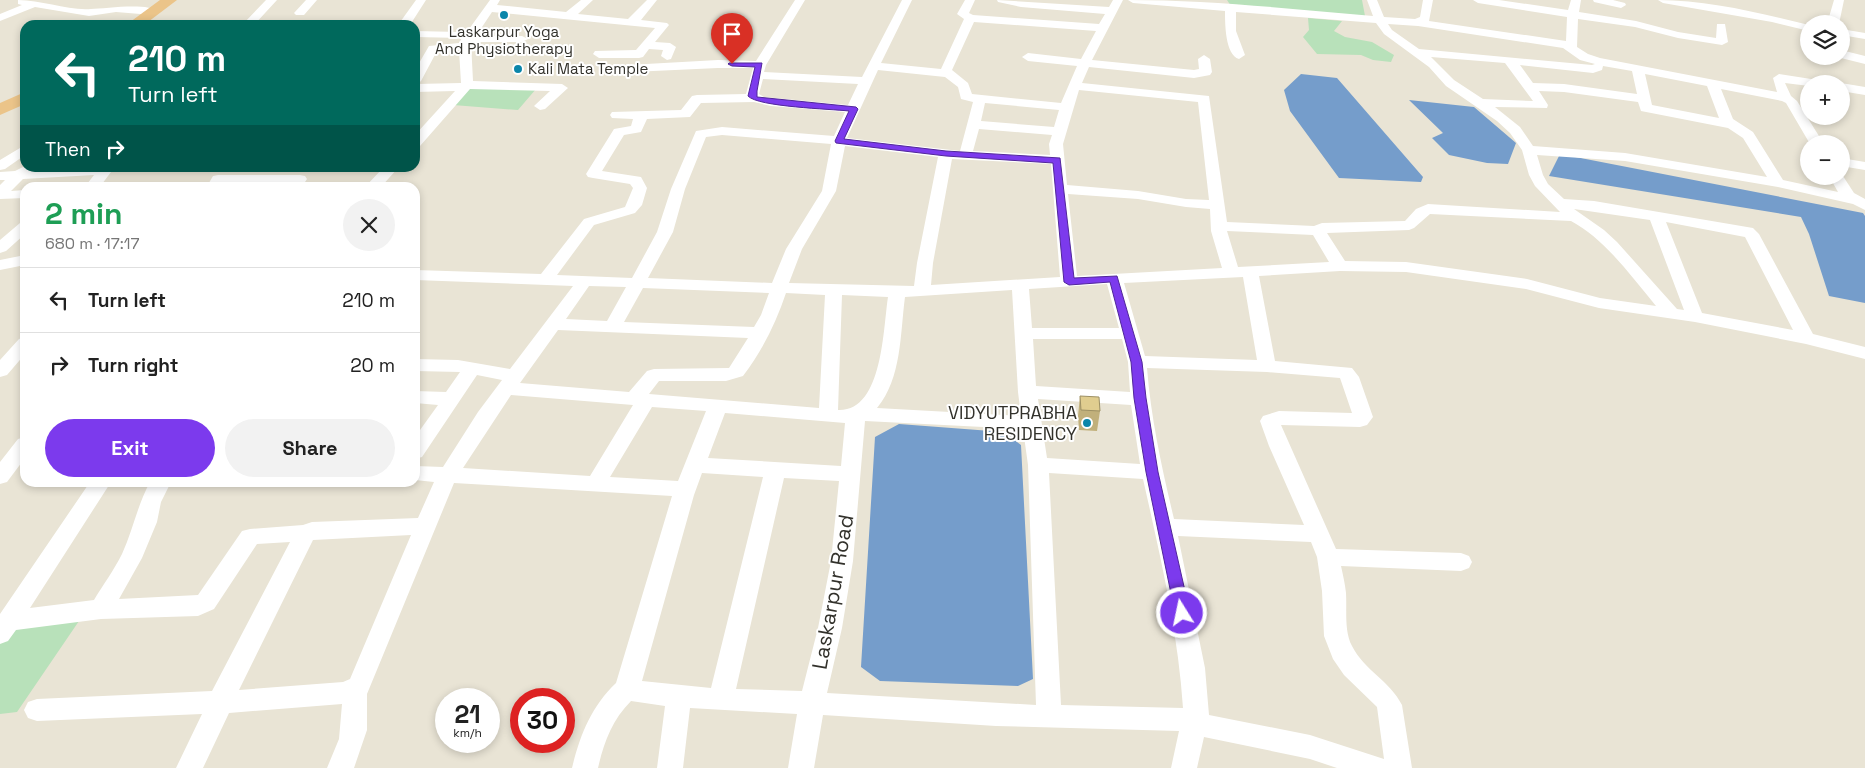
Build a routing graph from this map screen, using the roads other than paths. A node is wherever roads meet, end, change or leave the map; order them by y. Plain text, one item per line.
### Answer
1 (170, 0) edge
2 (272, 0) edge
3 (312, 0) edge
4 (421, 0) edge
5 (588, 0) edge
6 (800, 0) edge
7 (906, 0) edge
8 (970, 0) edge
9 (1002, 0) edge
10 (1133, 0) edge
11 (1372, 0) edge
12 (1428, 0) edge
13 (1478, 0) edge
14 (1576, 0) edge
15 (1603, 0) edge
16 (1663, 0) edge
17 (1839, 0) edge
18 (652, 1) edge
19 (22, 2) dead end
20 (34, 4) junction
21 (492, 4) edge
22 (1115, 5) edge
23 (1621, 5) dead end
24 (1231, 7) junction
25 (300, 13) dead end
26 (1573, 14) junction
27 (1835, 15) edge
28 (568, 16) junction
29 (109, 18) dead end
30 (144, 18) edge
31 (970, 18) junction
32 (253, 20) edge
33 (408, 20) edge
34 (1380, 20) junction
35 (3, 21) edge
36 (629, 22) junction
37 (1420, 22) junction
38 (1721, 26) dead end
39 (1800, 26) edge
40 (1102, 28) junction
41 (1850, 34) edge
42 (420, 35) edge
43 (1865, 36) edge
44 (522, 39) dead end
45 (468, 40) junction
46 (646, 45) junction
47 (1571, 47) junction
48 (1418, 52) junction
49 (599, 54) dead end
50 (1239, 55) dead end
51 (667, 56) dead end
52 (1028, 56) dead end
53 (1850, 56) edge
54 (1204, 60) dead end
55 (1508, 60) junction
56 (1865, 60) edge
57 (760, 61) junction
58 (1599, 61) junction
59 (1085, 63) junction
60 (875, 66) junction
61 (632, 68) dead end
62 (1638, 69) junction
63 (420, 72) edge
64 (947, 73) junction
65 (866, 80) junction
66 (1800, 81) edge
67 (1712, 83) junction
68 (466, 86) junction
69 (1075, 86) junction
70 (1528, 87) junction
71 (420, 88) edge
72 (1850, 88) edge
73 (1865, 91) edge
74 (755, 98) junction
75 (1786, 98) junction
76 (1644, 99) junction
77 (20, 100) edge
78 (979, 100) junction
79 (1478, 104) junction
80 (540, 106) dead end
81 (1066, 107) junction
82 (854, 109) junction
83 (0, 110) edge
84 (642, 114) junction
85 (616, 115) dead end
86 (974, 125) junction
87 (1734, 125) junction
88 (1059, 131) junction
89 (420, 135) edge
90 (1812, 135) edge
91 (839, 141) junction
92 (1529, 150) junction
93 (20, 152) edge
94 (946, 154) junction
95 (966, 154) junction
96 (1057, 160) junction
97 (1850, 164) edge
98 (0, 166) edge
99 (1865, 166) edge
100 (20, 172) edge
101 (23, 172) edge
102 (104, 172) edge
103 (387, 172) edge
104 (0, 176) edge
105 (96, 182) edge
106 (216, 182) edge
107 (297, 182) edge
108 (377, 182) edge
109 (1778, 183) junction
110 (1841, 185) edge
111 (1061, 189) junction
112 (0, 193) edge
113 (20, 194) edge
114 (1558, 203) junction
115 (1859, 203) edge
116 (1218, 205) junction
117 (1656, 216) junction
118 (1574, 217) junction
119 (1220, 226) junction
120 (20, 230) edge
121 (1318, 232) junction
122 (0, 248) edge
123 (20, 262) edge
124 (0, 265) edge
125 (1340, 266) junction
126 (1241, 273) junction
127 (420, 275) edge
128 (1114, 278) junction
129 (545, 280) junction
130 (584, 282) junction
131 (1069, 282) junction
132 (638, 283) junction
133 (1020, 285) junction
134 (780, 289) junction
135 (834, 290) junction
136 (922, 291) junction
137 (897, 292) junction
138 (1670, 312) junction
139 (1695, 317) junction
140 (553, 324) junction
141 (613, 327) junction
142 (761, 333) junction
143 (1024, 333) junction
144 (1130, 334) junction
145 (1806, 338) junction
146 (20, 346) edge
147 (0, 347) edge
148 (20, 350) edge
149 (1865, 353) edge
150 (1137, 362) junction
151 (420, 365) edge
152 (1267, 366) junction
153 (472, 369) junction
154 (0, 372) edge
155 (511, 382) junction
156 (1027, 392) junction
157 (420, 397) edge
158 (1140, 398) junction
159 (451, 399) junction
160 (640, 399) junction
161 (718, 406) junction
162 (856, 414) junction
163 (828, 416) junction
164 (1032, 423) junction
165 (420, 445) edge
166 (20, 451) edge
167 (695, 465) junction
168 (1038, 465) junction
169 (775, 470) junction
170 (1152, 472) junction
171 (420, 474) edge
172 (850, 474) junction
173 (448, 476) junction
174 (0, 477) edge
175 (596, 484) junction
176 (98, 487) edge
177 (158, 487) edge
178 (686, 488) junction
179 (424, 526) junction
180 (1165, 527) junction
181 (307, 533) junction
182 (1319, 534) junction
183 (1328, 557) junction
184 (1461, 562) dead end
185 (101, 610) junction
186 (4, 628) edge
187 (627, 689) junction
188 (354, 691) junction
189 (679, 696) junction
190 (721, 700) junction
191 (221, 702) junction
192 (812, 703) junction
193 (37, 710) dead end
194 (1049, 717) junction
195 (1195, 723) junction
196 (189, 768) edge
197 (340, 768) edge
198 (586, 768) edge
199 (670, 768) edge
200 (801, 768) edge
201 (1184, 768) edge
202 (1376, 768) edge
203 (1399, 768) edge

1 - 30 main road
2 - 32 street
3 - 25 street
4 - 33 street
5 - 28 street
6 - 57 street
7 - 60 street
8 - 31 street
9 - 22 street
10 - 24 street
11 - 34 street
12 - 37 street
13 - 26 street
14 - 26 street
15 - 23 street
16 - 39 street
17 - 27 street
18 - 36 street
19 - 20 street
20 - 30 street
20 - 35 street
21 - 28 street
21 - 45 street
22 - 40 street
24 - 34 street
24 - 50 street
26 - 38 street
26 - 47 street
28 - 36 street
29 - 30 street
31 - 40 street
31 - 64 street
34 - 37 street
34 - 48 street
36 - 46 street
37 - 47 street
40 - 59 street
41 - 43 street
42 - 45 street
44 - 45 street
45 - 63 street
45 - 68 street
46 - 49 street
46 - 51 street
47 - 58 street
48 - 55 street
48 - 79 street
52 - 59 street
53 - 56 street
54 - 59 street
55 - 58 street
55 - 70 street
57 - 61 street
57 - 65 street
57 - 74 street
58 - 62 street
59 - 69 street
60 - 64 street
60 - 65 street
62 - 67 street
62 - 76 street
64 - 78 street
65 - 82 street
66 - 75 street
67 - 75 street
67 - 87 street
68 - 71 street
68 - 80 street
68 - 89 street
69 - 81 street
69 - 116 street
70 - 76 street
70 - 79 street
72 - 73 street
74 - 82 street
74 - 84 street
75 - 90 street
76 - 87 street
77 - 83 main road
78 - 81 street
78 - 86 street
79 - 92 street
81 - 88 street
82 - 91 street
84 - 85 street
84 - 129 street
86 - 88 street
86 - 95 street
87 - 109 street
88 - 96 street
91 - 94 street
91 - 132 street
91 - 134 street
92 - 109 street
92 - 114 street
93 - 98 street
94 - 95 street
94 - 136 street
95 - 96 street
96 - 111 street
97 - 99 street
100 - 104 street
101 - 112 street
102 - 105 street
103 - 108 street
106 - 107 street
109 - 115 street
110 - 115 street
111 - 116 street
111 - 131 street
112 - 113 street
114 - 117 street
114 - 118 street
116 - 119 street
117 - 139 street
117 - 145 street
118 - 121 street
118 - 138 street
119 - 121 street
119 - 126 street
120 - 122 street
121 - 125 street
123 - 124 street
125 - 126 street
125 - 138 street
126 - 128 street
126 - 152 street
127 - 129 street
128 - 131 street
128 - 144 street
129 - 130 street
130 - 132 street
130 - 140 street
131 - 133 street
132 - 134 street
132 - 141 street
133 - 136 street
133 - 143 street
134 - 135 street
134 - 142 street
135 - 137 street
135 - 163 street
136 - 137 street
137 - 162 street
138 - 139 street
139 - 145 street
140 - 141 street
140 - 155 street
141 - 142 street
142 - 160 street
143 - 144 street
143 - 156 street
144 - 150 street
145 - 149 street
146 - 147 street
148 - 154 street
150 - 152 street
150 - 158 street
151 - 153 street
152 - 182 street
153 - 155 street
153 - 159 street
155 - 160 street
155 - 173 street
156 - 158 street
156 - 164 street
157 - 159 street
158 - 170 street
159 - 165 street
160 - 161 street
160 - 175 street
161 - 163 street
161 - 167 street
162 - 163 street
162 - 164 street
162 - 172 street, Laskarpur Road
164 - 168 street
166 - 174 street
167 - 169 street
167 - 178 street
168 - 170 street
168 - 194 street
169 - 172 street
169 - 190 street
170 - 180 street
171 - 173 street
172 - 192 street, Laskarpur Road
173 - 175 street
173 - 179 street
175 - 178 street
176 - 186 street
177 - 185 street
178 - 187 street
179 - 181 street
179 - 188 street
180 - 182 street
180 - 195 street
181 - 185 street
181 - 191 street
182 - 183 street
183 - 184 street
183 - 203 street
185 - 186 street
187 - 189 street
187 - 198 street
188 - 191 street
188 - 197 street
189 - 190 street
189 - 199 street
190 - 192 street
191 - 193 street
191 - 196 street
192 - 194 street
192 - 200 street, Laskarpur Road
194 - 195 street
195 - 201 street
195 - 202 street

